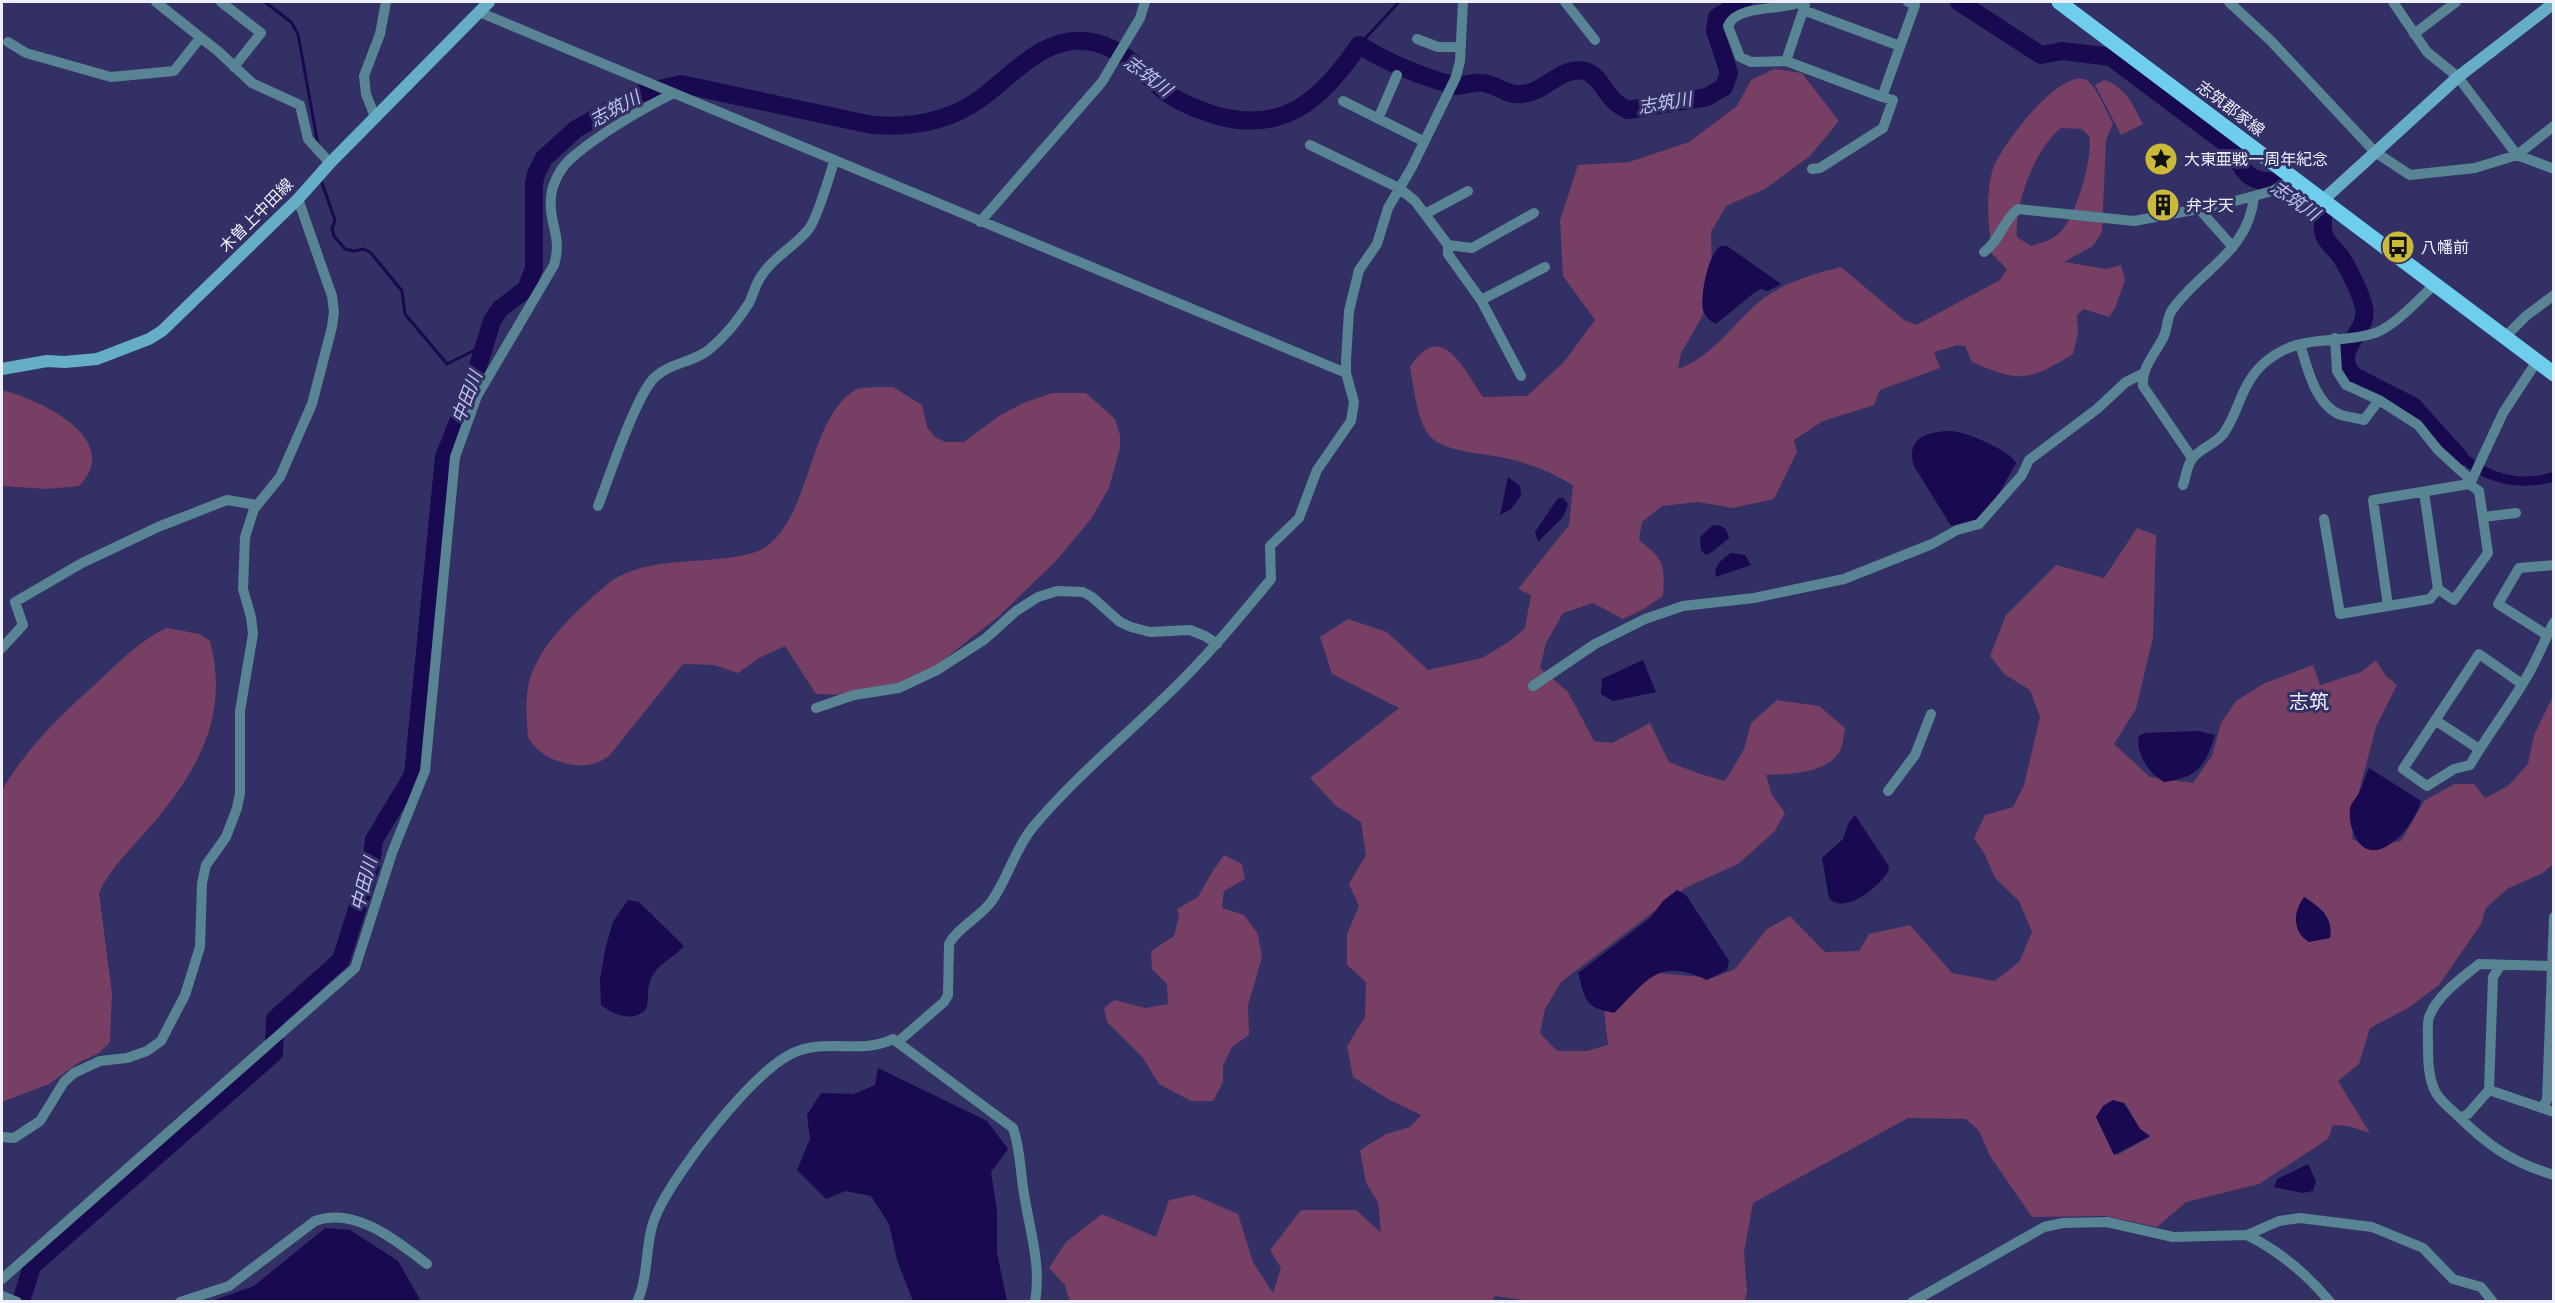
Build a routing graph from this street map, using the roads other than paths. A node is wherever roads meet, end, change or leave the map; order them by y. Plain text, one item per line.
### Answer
1 (156, 2) edge
2 (221, 2) edge
3 (386, 2) edge
4 (489, 2) edge
5 (1145, 2) edge
6 (1463, 2) edge
7 (1565, 2) edge
8 (1908, 2) edge
9 (2059, 2) edge
10 (2229, 2) edge
11 (2393, 2) edge
12 (2456, 2) edge
13 (2553, 3) edge
14 (1804, 4) edge
15 (479, 12) junction
16 (2414, 34) junction
17 (200, 38) junction
18 (1418, 39) dead end
19 (1595, 40) dead end
20 (8, 42) dead end
21 (1900, 46) junction
22 (1461, 47) junction
23 (1786, 61) junction
24 (234, 67) junction
25 (1397, 75) dead end
26 (2458, 77) junction
27 (671, 94) junction
28 (1882, 97) junction
29 (1343, 102) dead end
30 (375, 117) junction
31 (1378, 119) junction
32 (2553, 126) edge
33 (1423, 141) junction
34 (1310, 145) dead end
35 (2375, 152) junction
36 (2517, 155) junction
37 (834, 162) junction
38 (330, 163) junction
39 (2553, 168) edge
40 (1812, 169) dead end
41 (2291, 180) junction
42 (1399, 188) junction
43 (1468, 191) dead end
44 (2254, 196) junction
45 (297, 199) junction
46 (2324, 200) junction
47 (2199, 209) junction
48 (1534, 213) dead end
49 (1425, 214) junction
50 (980, 222) junction
51 (1448, 245) junction
52 (2233, 247) junction
53 (1984, 252) dead end
54 (1545, 267) dead end
55 (2436, 284) junction
56 (2553, 295) edge
57 (1481, 300) junction
58 (2506, 336) junction
59 (2340, 338) junction
60 (2300, 344) junction
61 (2538, 361) junction
62 (2, 369) edge
63 (1346, 373) junction
64 (2553, 374) edge
65 (2142, 375) junction
66 (1521, 376) dead end
67 (2379, 400) junction
68 (2192, 458) junction
69 (2471, 479) junction
70 (2183, 485) dead end
71 (2424, 492) junction
72 (257, 505) junction
73 (598, 506) dead end
74 (2516, 513) dead end
75 (2483, 517) junction
76 (2324, 519) dead end
77 (2553, 566) edge
78 (2438, 589) junction
79 (2388, 606) junction
80 (2553, 622) edge
81 (2547, 635) junction
82 (1217, 644) junction
83 (2, 648) edge
84 (2522, 684) junction
85 (1533, 686) dead end
86 (816, 708) dead end
87 (1931, 714) dead end
88 (2435, 720) junction
89 (2479, 748) junction
90 (1888, 791) dead end
91 (2553, 917) edge
92 (2501, 965) junction
93 (2551, 966) junction
94 (899, 1041) junction
95 (2551, 1051) edge
96 (2488, 1090) junction
97 (2542, 1108) junction
98 (2553, 1112) edge
99 (2460, 1118) junction
100 (2, 1137) edge
101 (2553, 1175) edge
102 (2247, 1235) junction
103 (427, 1264) dead end
104 (2, 1279) edge
105 (2, 1296) edge
106 (17, 1302) edge
107 (180, 1302) edge
108 (637, 1302) edge
109 (1035, 1302) edge
110 (1912, 1302) edge
111 (2330, 1302) edge
112 (2493, 1302) edge

1 - 17 street
2 - 24 street
3 - 30 street
4 - 15 main road, 木曽上中田線
5 - 50 street
6 - 22 street
7 - 19 street
8 - 21 street
9 - 41 main road, 志筑郡家線
10 - 35 street
11 - 16 street
12 - 16 street
13 - 26 main road
14 - 21 street
14 - 23 street
14 - 23 street
15 - 27 street
15 - 30 main road, 木曽上中田線
16 - 26 street
17 - 20 street
17 - 24 street
18 - 22 street
21 - 28 street
22 - 33 street
23 - 28 street
24 - 38 street
25 - 31 street
26 - 35 main road
26 - 36 street
27 - 37 street
27 - 104 street
28 - 40 street
29 - 31 street
30 - 38 main road, 木曽上中田線
31 - 33 street
32 - 36 street
33 - 42 street
34 - 42 street
35 - 36 street
35 - 46 main road
36 - 39 street
37 - 50 street
37 - 73 street
38 - 45 main road, 木曽上中田線
41 - 44 street
41 - 46 main road, 志筑郡家線
42 - 49 street
42 - 63 street
43 - 49 street
44 - 47 street
44 - 52 street
45 - 62 main road, 木曽上中田線
45 - 72 street
46 - 55 main road, 志筑郡家線
47 - 52 street
47 - 53 street
48 - 51 street
49 - 51 street
50 - 63 street
51 - 57 street
52 - 65 street
54 - 57 street
55 - 58 main road, 志筑郡家線
55 - 59 street
56 - 58 street
57 - 66 street
58 - 61 main road, 志筑郡家線
59 - 60 street
59 - 67 street
60 - 67 street
60 - 68 street
61 - 64 main road, 志筑郡家線
61 - 69 street
63 - 82 street
65 - 68 street
65 - 85 street
67 - 69 street
68 - 70 street
69 - 71 street
69 - 75 street
71 - 78 street
71 - 79 street
72 - 83 street
72 - 100 street
74 - 75 street
75 - 78 street
76 - 79 street
77 - 81 street
78 - 79 street
80 - 81 street
81 - 84 street
82 - 86 street
82 - 94 street
84 - 88 street
84 - 89 street
87 - 90 street
88 - 89 street
88 - 89 street
91 - 93 street
92 - 93 street
92 - 96 street
92 - 99 street
93 - 95 street
94 - 108 street
94 - 109 street
95 - 97 street
96 - 97 street
96 - 99 street
97 - 98 street
99 - 101 street
102 - 110 street
102 - 111 street
102 - 112 street
103 - 107 street
105 - 106 street

